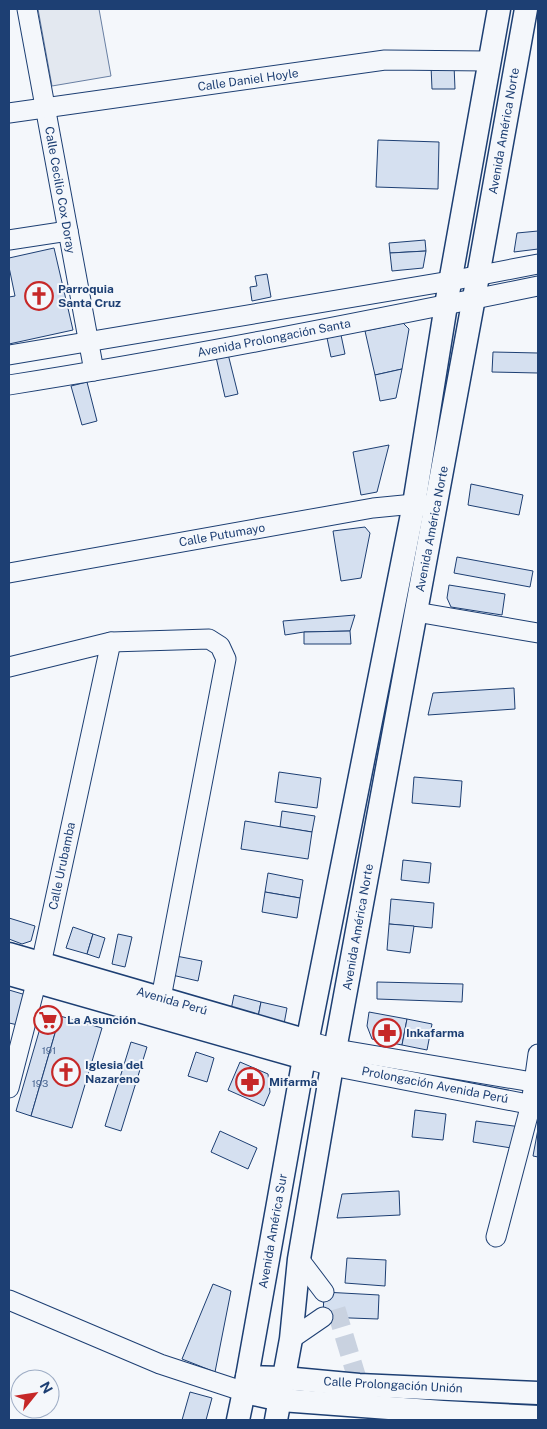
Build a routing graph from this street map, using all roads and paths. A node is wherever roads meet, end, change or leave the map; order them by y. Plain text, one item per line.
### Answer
1 (27, 9) edge
2 (498, 9) edge
3 (526, 9) edge
4 (488, 62) junction
5 (45, 109) junction
6 (9, 113) edge
7 (68, 231) junction
8 (9, 240) edge
9 (538, 264) edge
10 (478, 276) junction
11 (450, 281) junction
12 (538, 286) edge
13 (474, 299) junction
14 (446, 305) junction
15 (88, 341) junction
16 (9, 355) edge
17 (94, 371) junction
18 (9, 385) edge
19 (425, 505) junction
20 (9, 573) edge
21 (416, 612) junction
22 (538, 633) edge
23 (111, 642) junction
24 (9, 667) edge
25 (9, 954) edge
26 (39, 973) junction
27 (9, 974) edge
28 (161, 998) junction
29 (306, 1049) junction
30 (538, 1054) edge
31 (334, 1057) junction
32 (536, 1082) edge
33 (9, 1088) edge
34 (534, 1105) edge
35 (496, 1237) dead end
36 (300, 1259) junction
37 (324, 1292) tunnel mouth
38 (9, 1300) edge
39 (323, 1317) dead end
40 (291, 1338) junction
41 (246, 1385) junction
42 (538, 1393) edge
43 (281, 1399) edge
44 (444, 1416) edge
45 (538, 1417) edge
46 (238, 1420) edge

1 - 5 street, Calle Cecilio Cox Doray
2 - 4 main road, Avenida América Norte
3 - 10 main road, Avenida América Norte
4 - 5 street, Calle Daniel Hoyle
4 - 11 main road, Avenida América Norte
5 - 6 street, Calle Daniel Hoyle
5 - 7 street, Calle Cecilio Cox Doray
7 - 8 street
7 - 15 street, Calle Cecilio Cox Doray
9 - 10 street, Avenida Prolongación Santa
10 - 11 street, Avenida Prolongación Santa
10 - 13 main road, Avenida América Norte
11 - 14 main road, Avenida América Norte
11 - 15 street, Avenida Prolongación Santa
12 - 13 street, Avenida Prolongación Santa
13 - 14 street, Avenida Prolongación Santa
13 - 19 main road, Avenida América Norte
14 - 17 street, Avenida Prolongación Santa
14 - 19 main road, Avenida América Norte
15 - 16 street, Avenida Prolongación Santa
15 - 17 street, Calle Cecilio Cox Doray
17 - 18 street, Avenida Prolongación Santa
19 - 20 street, Calle Putumayo
19 - 21 main road, Avenida América Norte
19 - 29 main road, Avenida América Norte
21 - 22 street
21 - 31 main road, Avenida América Norte
23 - 24 street
23 - 26 street, Calle Urubamba
23 - 28 street
25 - 26 main road, Avenida Perú
26 - 27 main road, Avenida Perú
26 - 28 main road, Avenida Perú
26 - 29 main road, Avenida Perú
26 - 33 street, Calle Urubamba
28 - 29 main road, Avenida Perú
29 - 31 street, Avenida Perú
29 - 41 main road, Avenida América Sur
30 - 32 street
31 - 32 street, Prolongación Avenida Perú
31 - 34 street, Prolongación Avenida Perú
31 - 36 main road
32 - 34 street
34 - 35 street
36 - 37 street
36 - 40 main road
38 - 41 street
39 - 40 street
40 - 43 main road
41 - 43 main road, Calle Prolongación Unión
41 - 46 main road, Avenida América Sur
42 - 43 main road, Calle Prolongación Unión
43 - 44 main road, Calle Prolongación Unión
44 - 45 main road, Calle Prolongación Unión

